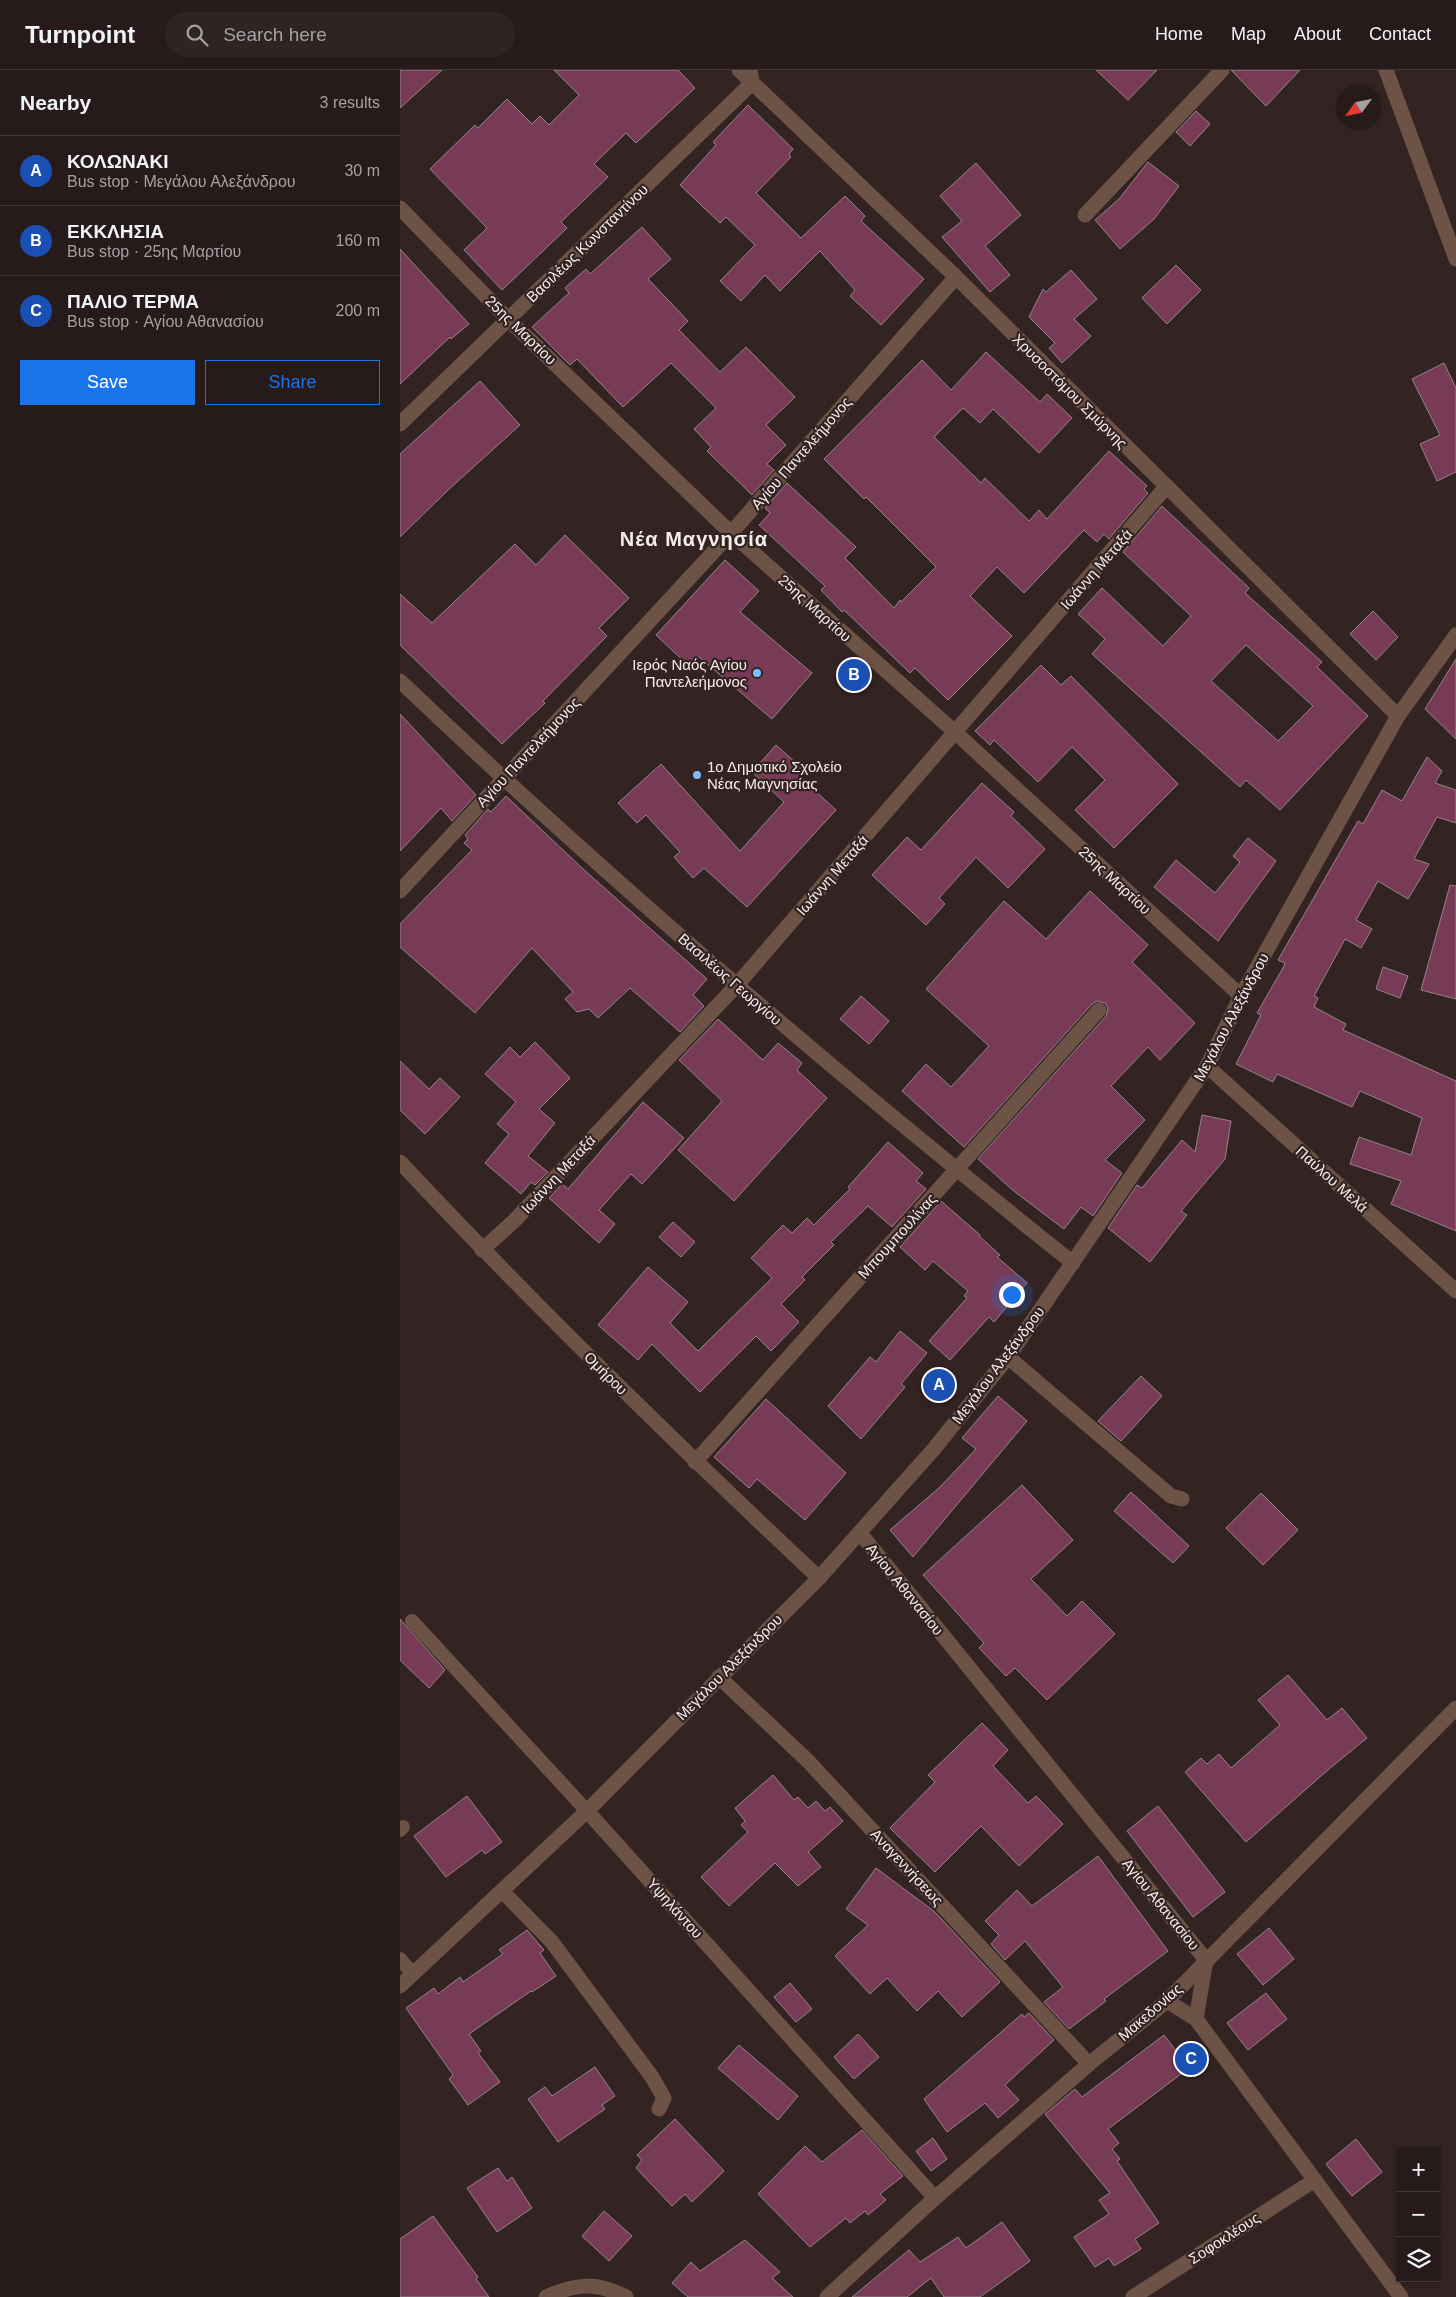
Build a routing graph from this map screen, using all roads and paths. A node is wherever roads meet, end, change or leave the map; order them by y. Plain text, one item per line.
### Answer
1 (739, 70) edge
2 (1222, 70) edge
3 (1386, 70) edge
4 (751, 76) edge
5 (400, 208) edge
6 (1085, 214) dead end
7 (1456, 259) edge
8 (956, 277) junction
9 (508, 319) junction
10 (400, 424) edge
11 (1166, 487) junction
12 (730, 533) junction
13 (1456, 635) edge
14 (400, 681) edge
15 (1398, 716) junction
16 (956, 733) junction
17 (503, 779) junction
18 (400, 891) edge
19 (736, 986) junction
20 (1241, 996) junction
21 (1099, 1010) dead end
22 (1207, 1066) junction
23 (400, 1162) edge
24 (956, 1170) junction
25 (482, 1250) junction
26 (1072, 1263) junction
27 (1456, 1291) edge
28 (1008, 1357) junction
29 (695, 1462) junction
30 (1182, 1499) dead end
31 (860, 1533) junction
32 (819, 1578) junction
33 (412, 1621) dead end
34 (719, 1677) junction
35 (1456, 1708) edge
36 (587, 1811) junction
37 (502, 1891) junction
38 (400, 1959) edge
39 (1206, 1960) junction
40 (412, 1974) junction
41 (400, 1986) edge
42 (1167, 2001) junction
43 (1196, 2019) junction
44 (1089, 2064) junction
45 (659, 2109) dead end
46 (1314, 2180) junction
47 (935, 2198) junction
48 (546, 2297) edge
49 (626, 2297) edge
50 (827, 2297) edge
51 (1133, 2297) edge
52 (1401, 2297) edge

1 - 4 street, Χρυσοστόμου Σμύρνης
2 - 6 street
3 - 7 street
4 - 8 street, Χρυσοστόμου Σμύρνης
4 - 9 street, Βασιλέως Κωνσταντίνου
5 - 9 street, 25ης Μαρτίου
8 - 11 street, Χρυσοστόμου Σμύρνης
8 - 12 street, Αγίου Παντελεήμονος
9 - 10 street, Βασιλέως Κωνσταντίνου
9 - 12 street, 25ης Μαρτίου
11 - 15 street, Χρυσοστόμου Σμύρνης
11 - 16 street, Ιωάννη Μεταξά
12 - 16 street, 25ης Μαρτίου
12 - 17 street, Αγίου Παντελεήμονος
13 - 15 street, Μεγάλου Αλεξάνδρου
14 - 17 street, Βασιλέως Γεωργίου
15 - 20 street, Μεγάλου Αλεξάνδρου
16 - 19 street, Ιωάννη Μεταξά
16 - 20 street, 25ης Μαρτίου
17 - 18 street, Αγίου Παντελεήμονος
17 - 19 street, Βασιλέως Γεωργίου
19 - 24 street, Βασιλέως Γεωργίου
19 - 25 street, Ιωάννη Μεταξά
20 - 22 street, Μεγάλου Αλεξάνδρου
21 - 24 street, Μπουμπουλίνας
22 - 26 street, Μεγάλου Αλεξάνδρου
22 - 27 street, Παύλου Μελά
23 - 25 street, Ομήρου
24 - 26 street, Βασιλέως Γεωργίου
24 - 29 street, Μπουμπουλίνας
25 - 29 street, Ομήρου
26 - 28 street, Μεγάλου Αλεξάνδρου
28 - 30 street
28 - 31 street, Μεγάλου Αλεξάνδρου
29 - 32 street, Ομήρου
31 - 32 street, Μεγάλου Αλεξάνδρου
31 - 39 street, Αγίου Αθανασίου
32 - 34 street, Μεγάλου Αλεξάνδρου
33 - 36 lane, Υψηλάντου
34 - 36 street, Μεγάλου Αλεξάνδρου
34 - 44 street, Αναγεννήσεως
35 - 39 street, Μακεδονίας
36 - 37 street, Μεγάλου Αλεξάνδρου
36 - 47 street, Υψηλάντου
37 - 40 street, Μεγάλου Αλεξάνδρου
37 - 45 street
38 - 40 lane
39 - 42 street, Μακεδονίας
39 - 43 street, Αγίου Αθανασίου
40 - 41 street, Μεγάλου Αλεξάνδρου
42 - 43 street
42 - 44 street, Μακεδονίας
43 - 46 street
44 - 47 street, Μακεδονίας
46 - 51 street, Σοφοκλέους
46 - 52 street
47 - 50 street, Μακεδονίας
48 - 49 street

